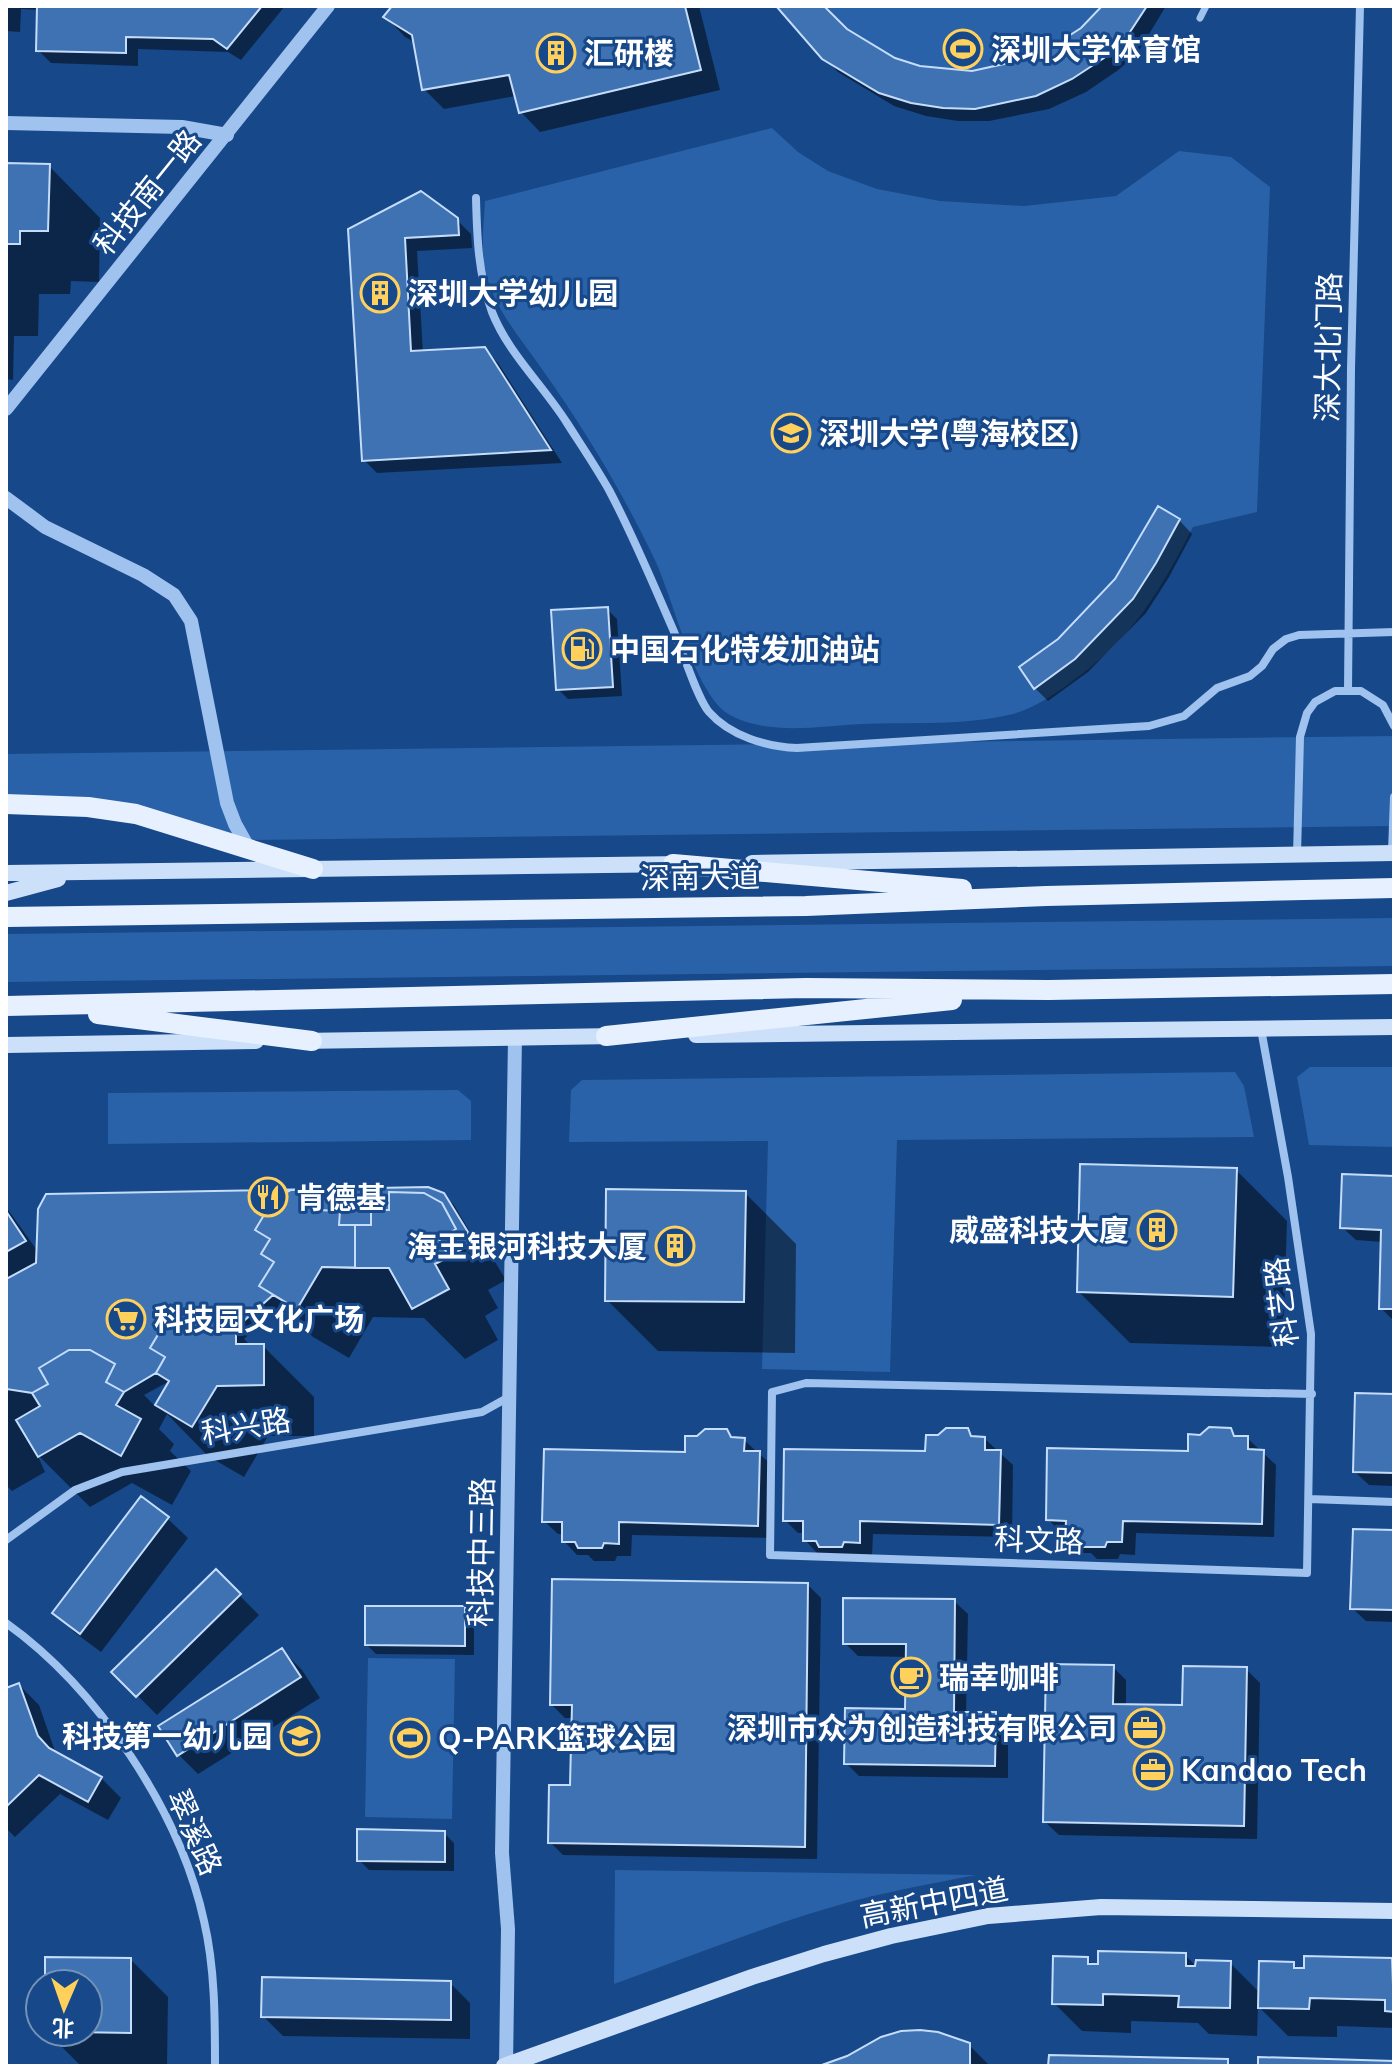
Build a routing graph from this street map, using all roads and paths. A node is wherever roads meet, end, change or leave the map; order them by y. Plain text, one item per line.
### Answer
1 (328, 6) edge
2 (1206, 6) edge
3 (1360, 6) edge
4 (1200, 18) dead end
5 (6, 123) edge
6 (227, 135) junction
7 (476, 198) dead end
8 (6, 409) edge
9 (6, 498) edge
10 (1349, 632) junction
11 (1394, 632) edge
12 (1348, 690) junction
13 (1394, 726) edge
14 (1394, 797) edge
15 (6, 804) edge
16 (249, 849) junction
17 (1393, 853) edge
18 (1297, 855) junction
19 (673, 864) junction
20 (313, 869) junction
21 (82, 872) junction
22 (6, 873) edge
23 (1394, 888) edge
24 (6, 893) edge
25 (1046, 896) junction
26 (6, 917) edge
27 (1394, 984) edge
28 (1049, 990) junction
29 (27, 1005) junction
30 (6, 1006) edge
31 (1394, 1027) edge
32 (1261, 1029) junction
33 (606, 1036) junction
34 (515, 1038) junction
35 (312, 1041) junction
36 (6, 1045) edge
37 (1312, 1394) junction
38 (509, 1397) junction
39 (1309, 1499) junction
40 (1394, 1502) edge
41 (6, 1540) edge
42 (1307, 1573) joint
43 (6, 1623) edge
44 (1394, 1911) edge
45 (215, 2066) edge
46 (506, 2066) edge

1 - 6 street, 科技南一路
2 - 4 street
3 - 10 street, 深大北门路
5 - 6 street
6 - 8 street, 科技南一路
7 - 10 street
9 - 16 street
10 - 11 street
10 - 12 street, 深大北门路
12 - 13 street
12 - 18 street
14 - 17 street
15 - 16 main road
16 - 20 main road
17 - 18 main road
18 - 19 main road
19 - 20 main road
19 - 25 main road
20 - 21 main road
21 - 22 main road
21 - 24 main road
23 - 25 main road, 深南大道
25 - 26 main road, 深南大道
27 - 28 main road
28 - 29 main road
28 - 33 main road
29 - 30 main road
29 - 35 main road
31 - 32 main road
32 - 33 main road
32 - 37 street, 科艺路
33 - 34 main road
34 - 35 main road
34 - 38 street, 科技中三路
35 - 36 main road
37 - 39 street, 科艺路
37 - 42 street, 科文路
38 - 41 street, 科兴路
38 - 46 street, 科技中三路
39 - 40 street
39 - 42 street, 科艺路
43 - 45 street, 翠溪路
44 - 46 main road, 高新中四道

